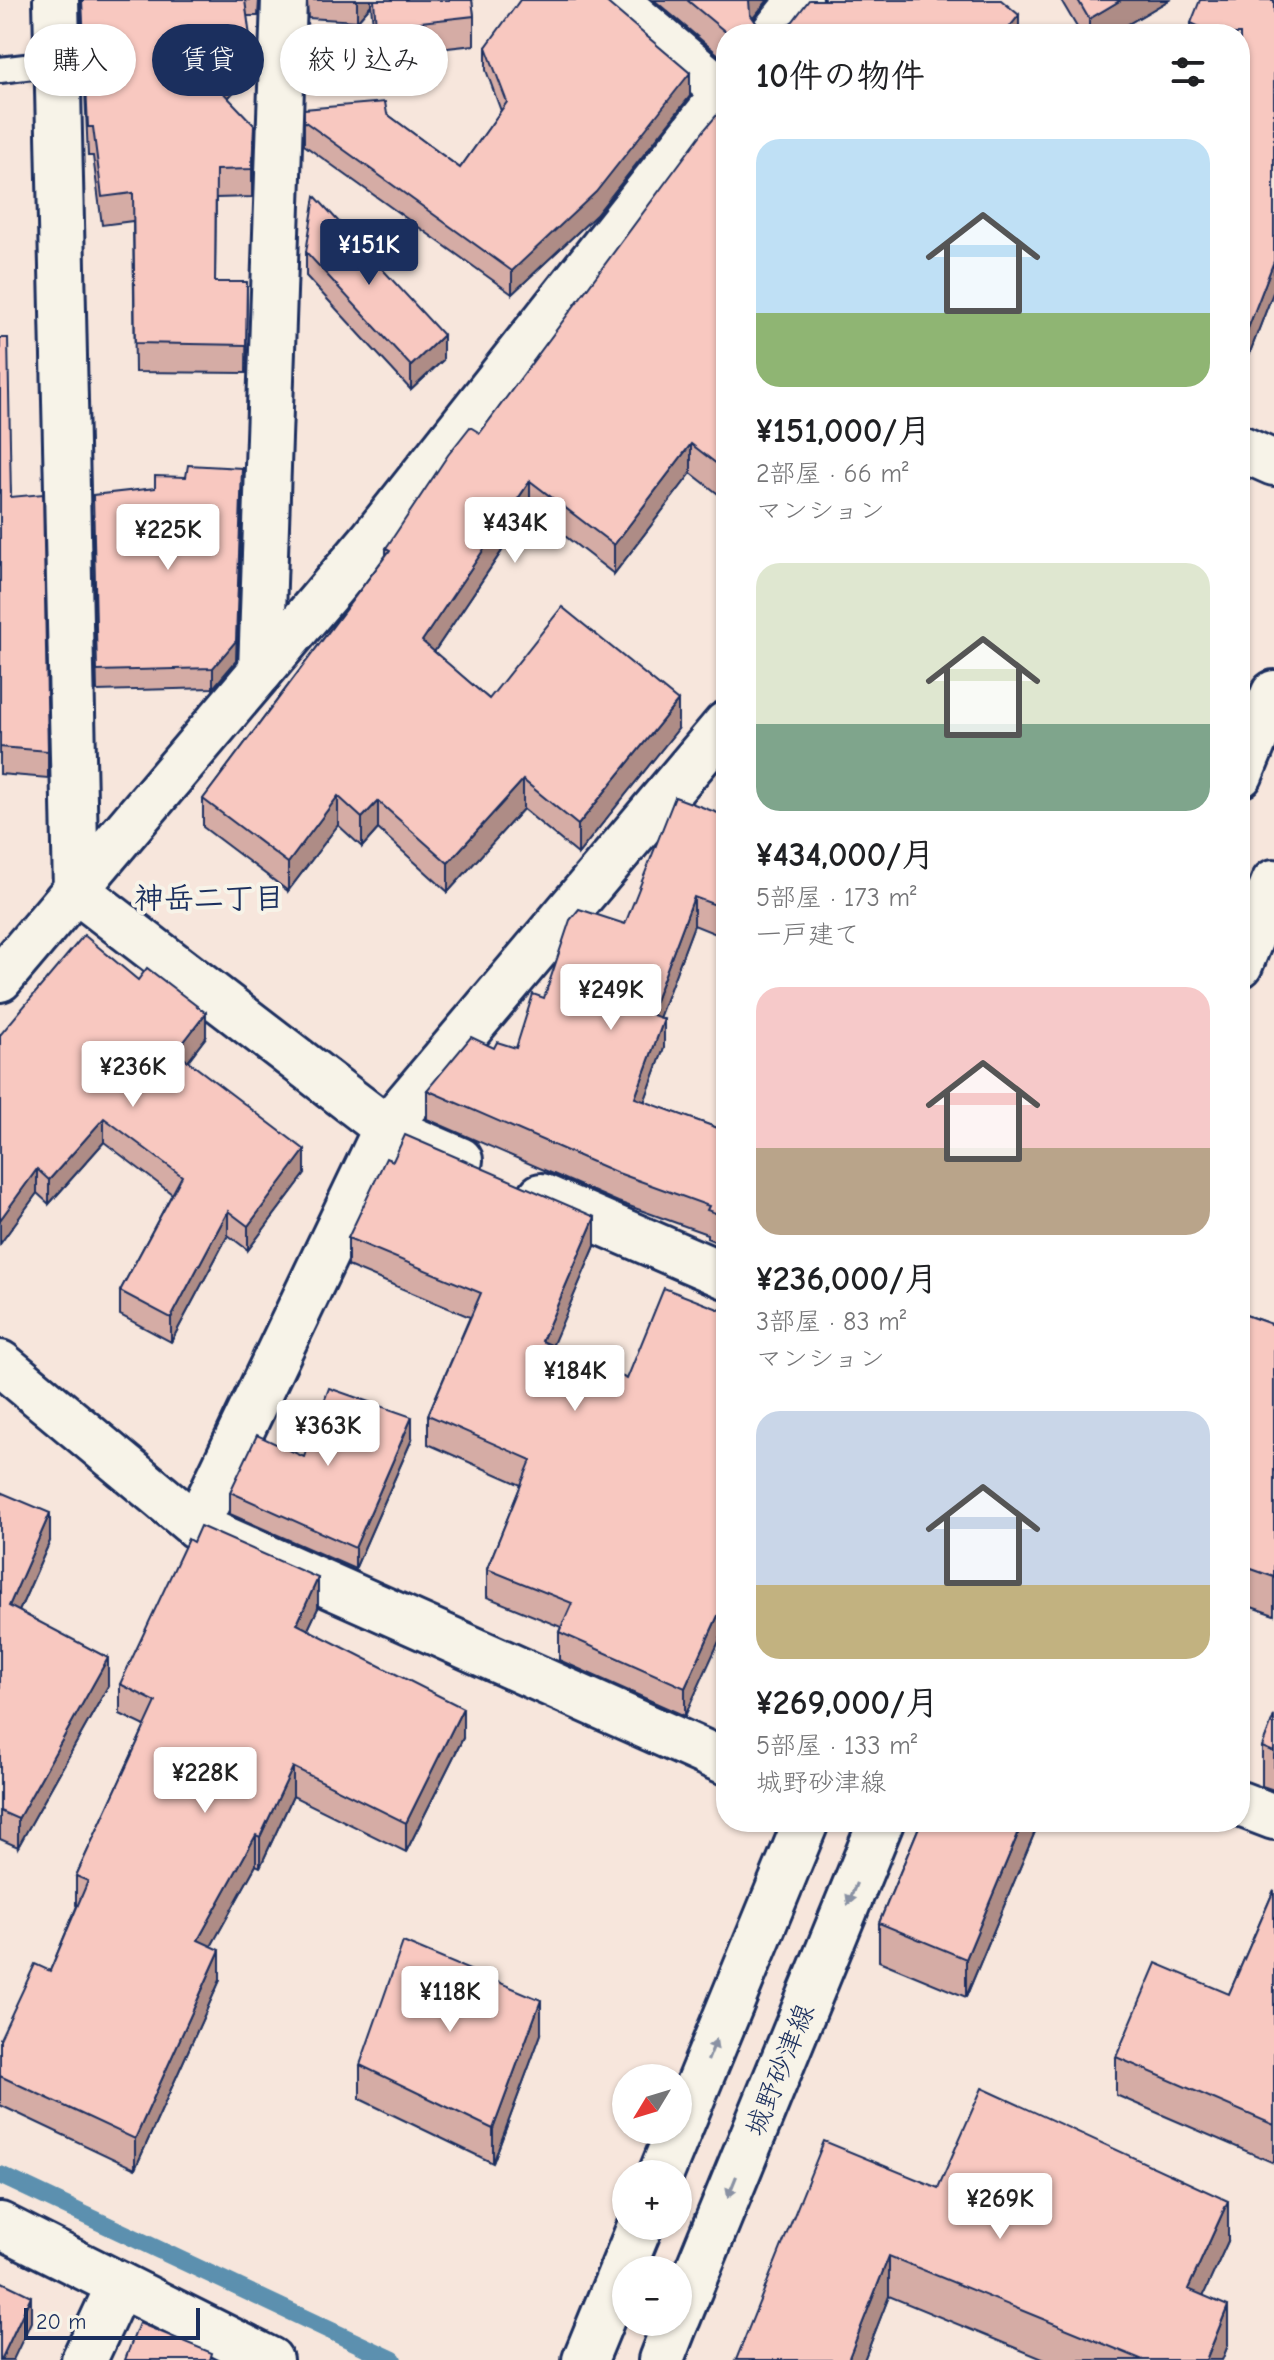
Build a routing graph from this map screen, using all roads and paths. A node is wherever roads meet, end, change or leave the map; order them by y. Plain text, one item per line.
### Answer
1 (56, 0) edge
2 (284, 0) edge
3 (615, 0) edge
4 (800, 0) edge
5 (57, 24) edge
6 (781, 24) edge
7 (24, 67) edge
8 (0, 70) edge
9 (716, 85) edge
10 (59, 96) edge
11 (716, 104) edge
12 (1250, 452) edge
13 (1274, 463) edge
14 (261, 671) junction
15 (1274, 693) edge
16 (716, 736) edge
17 (1250, 751) edge
18 (1274, 882) edge
19 (76, 890) junction
20 (1254, 955) edge
21 (0, 979) edge
22 (386, 1128) junction
23 (716, 1272) edge
24 (0, 1363) edge
25 (196, 1526) junction
26 (716, 1758) edge
27 (1250, 1808) edge
28 (1274, 1817) edge
29 (802, 1832) edge
30 (877, 1832) edge
31 (667, 2160) edge
32 (0, 2225) edge
33 (634, 2240) edge
34 (692, 2283) edge
35 (119, 2285) junction
36 (671, 2336) edge
37 (84, 2360) edge
38 (270, 2360) edge
39 (585, 2360) edge
40 (661, 2360) edge

1 - 5 street
2 - 14 street
3 - 9 street
4 - 6 street
7 - 8 lane
10 - 19 street
11 - 14 street
12 - 13 street
14 - 19 street
15 - 17 street
16 - 22 street
18 - 20 street
19 - 21 street
19 - 22 street
22 - 23 street
22 - 25 street
24 - 25 street
25 - 26 street
27 - 28 street
31 -> 29 street
30 -> 34 street, 城野砂津線
32 - 35 street
33 - 39 street
35 - 37 street
35 - 38 street
36 - 40 street, 城野砂津線

